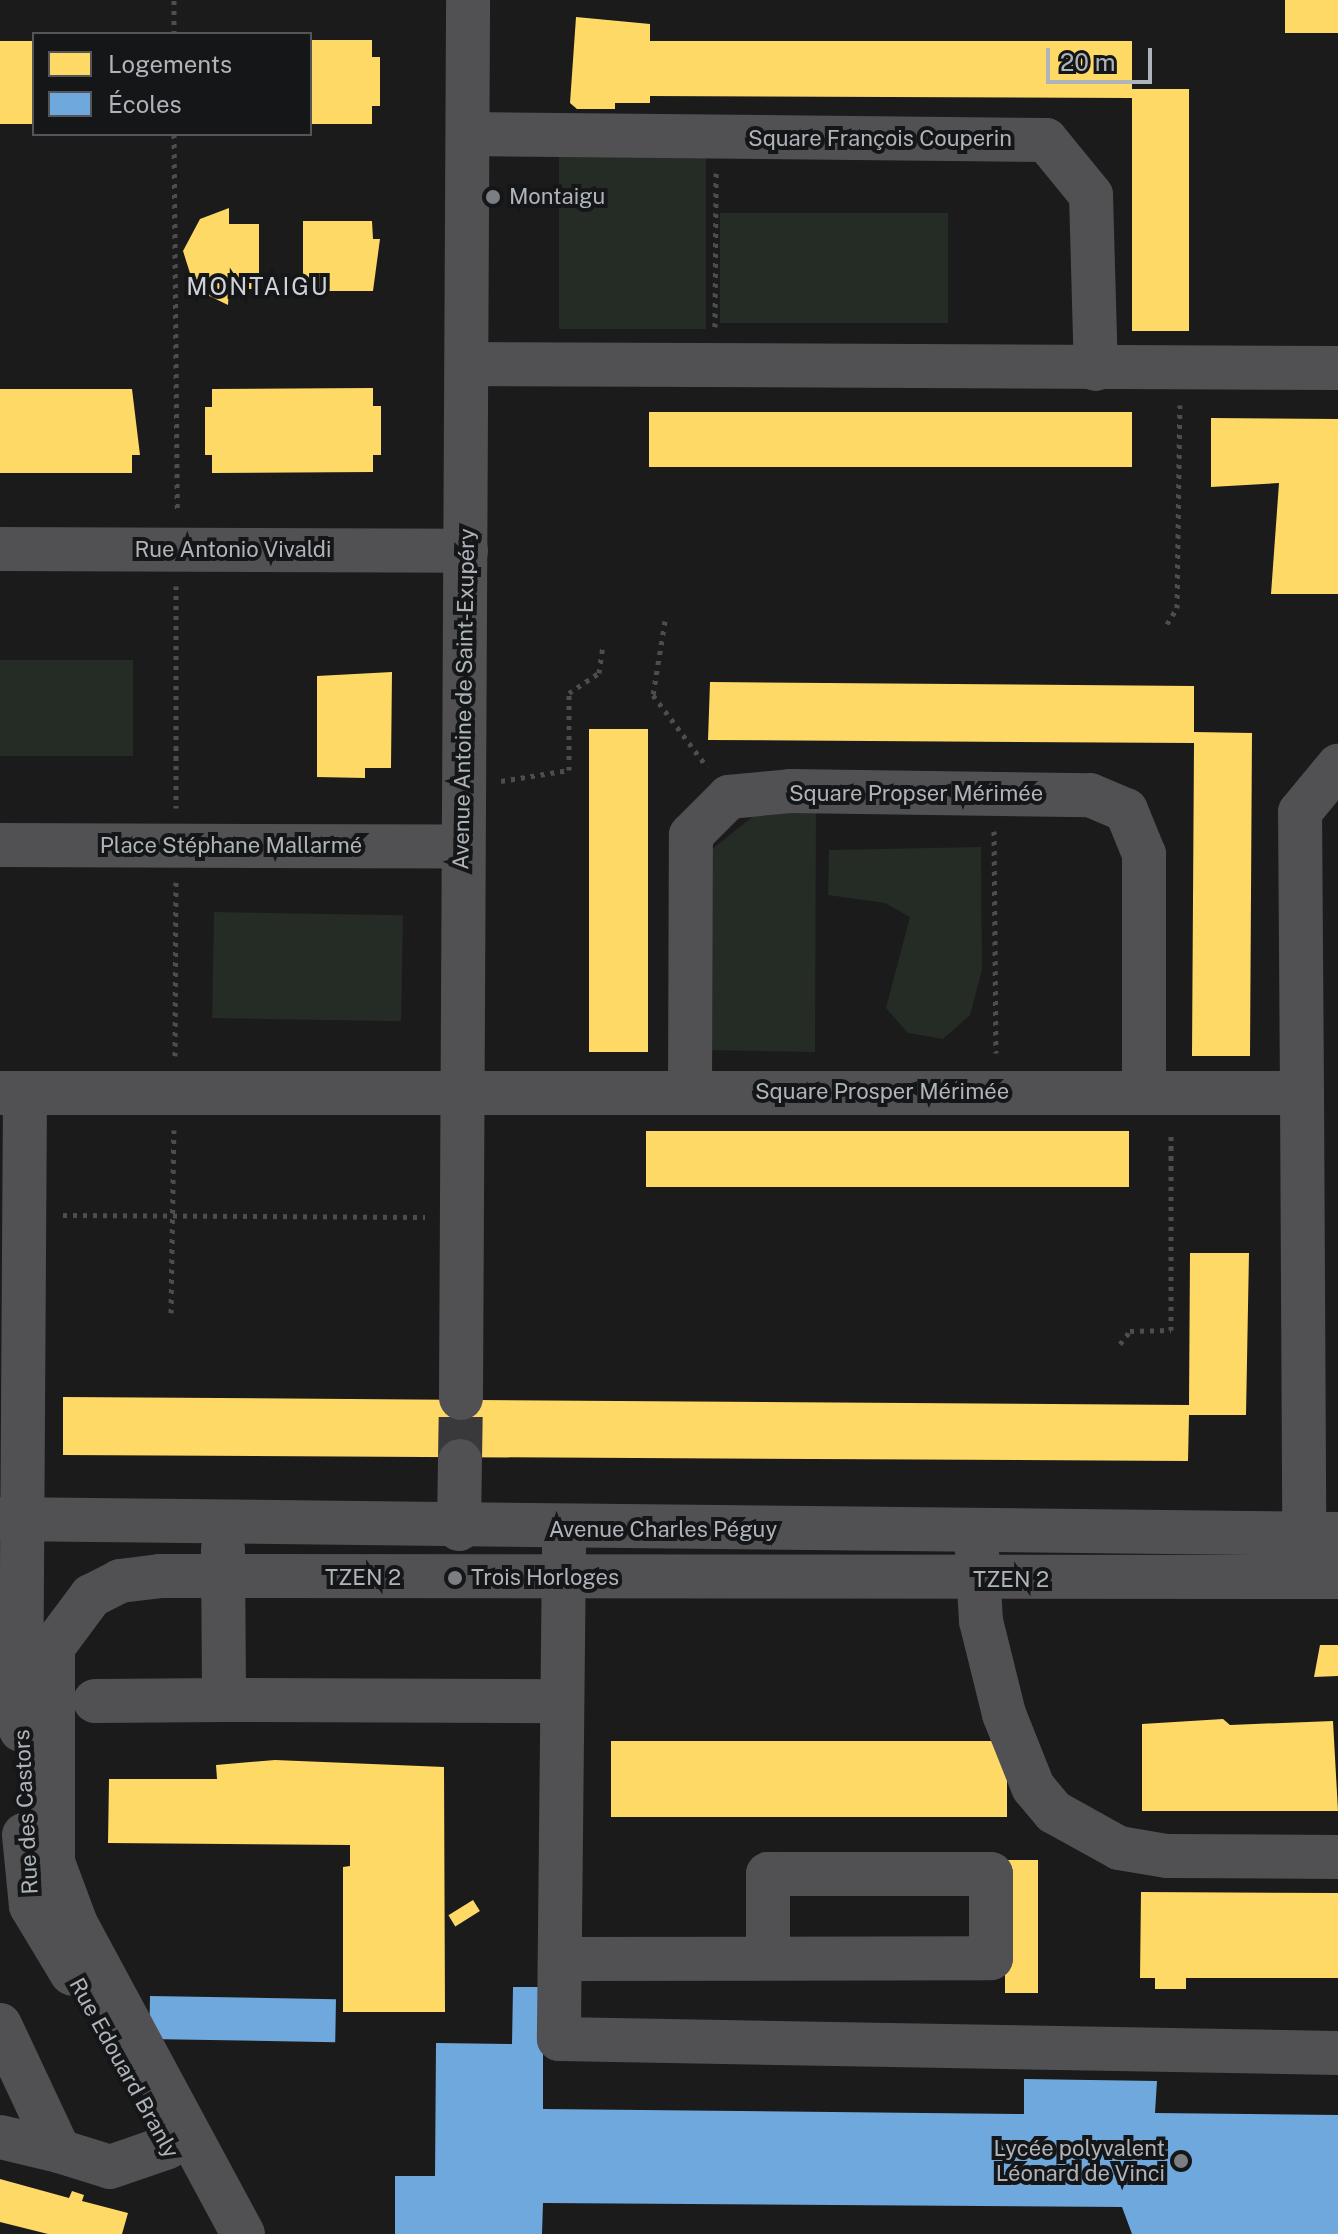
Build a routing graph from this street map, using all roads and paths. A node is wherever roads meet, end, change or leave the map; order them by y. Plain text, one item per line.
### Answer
1 (174, 0) edge
2 (468, 0) edge
3 (174, 32) edge
4 (468, 134) junction
5 (174, 136) edge
6 (716, 139) junction
7 (467, 364) junction
8 (715, 368) junction
9 (1181, 368) junction
10 (1338, 368) edge
11 (1096, 369) junction
12 (176, 379) dead end
13 (0, 549) edge
14 (466, 551) junction
15 (665, 621) dead end
16 (1167, 624) dead end
17 (603, 645) dead end
18 (1338, 766) edge
19 (729, 797) junction
20 (463, 829) junction
21 (0, 845) edge
22 (462, 1091) junction
23 (690, 1092) junction
24 (12, 1093) edge
25 (1144, 1093) junction
26 (1302, 1093) junction
27 (24, 1215) junction
28 (462, 1217) junction
29 (461, 1398) tunnel mouth
30 (460, 1461) tunnel mouth
31 (11, 1521) edge
32 (223, 1526) junction
33 (459, 1529) junction
34 (564, 1530) junction
35 (976, 1530) junction
36 (1321, 1533) edge
37 (11, 1565) edge
38 (224, 1577) junction
39 (1338, 1577) edge
40 (563, 1578) junction
41 (978, 1580) junction
42 (10, 1613) edge
43 (10, 1663) edge
44 (224, 1700) junction
45 (95, 1701) dead end
46 (561, 1701) junction
47 (23, 1718) edge
48 (1338, 1857) edge
49 (31, 1906) joint
50 (768, 1958) junction
51 (560, 1959) junction
52 (0, 2025) edge
53 (1338, 2053) edge
54 (0, 2137) edge
55 (168, 2147) junction
56 (59, 2151) junction
57 (210, 2234) edge
58 (243, 2234) edge

1 - 3 path
2 - 4 street, Avenue Antoine de Saint-Exupéry
4 - 6 street, Square François Couperin
4 - 7 street, Avenue Antoine de Saint-Exupéry
5 - 12 path
6 - 8 path
6 - 11 street, Square François Couperin
7 - 8 street
7 - 14 street, Avenue Antoine de Saint-Exupéry
8 - 11 street
9 - 10 street
9 - 11 street
9 - 16 path
13 - 14 street, Rue Antonio Vivaldi
14 - 20 street, Avenue Antoine de Saint-Exupéry
15 - 19 path
17 - 20 path
18 - 26 street
19 - 23 street
19 - 25 street, Square Propser Mérimée
20 - 21 street, Place Stéphane Mallarmé
20 - 22 street, Avenue Antoine de Saint-Exupéry
22 - 23 street, Square Prosper Mérimée
22 - 24 street
22 - 28 street, Avenue Antoine de Saint-Exupéry
23 - 25 street, Square Prosper Mérimée
24 - 27 street
25 - 26 street, Square Prosper Mérimée
26 - 36 street
27 - 28 path
27 - 31 street
28 - 29 street, Avenue Antoine de Saint-Exupéry
30 - 33 street
31 - 32 street, Avenue Charles Péguy
31 - 37 street
32 - 33 street, Avenue Charles Péguy
32 - 38 street
33 - 34 street, Avenue Charles Péguy
34 - 35 street, Avenue Charles Péguy
34 - 40 street
35 - 36 street, Avenue Charles Péguy
35 - 41 street
37 - 42 street
38 - 40 street, TZEN 2
38 - 44 street
38 - 47 street, TZEN 2
39 - 41 street, TZEN 2
40 - 41 street, TZEN 2
40 - 46 street
41 - 48 street
42 - 43 street
43 - 47 street
44 - 45 street
44 - 46 street
46 - 51 street
47 - 49 street, Rue des Castors
47 - 58 street, TZEN 2
49 - 55 street, Rue Edouard Branly
50 - 50 street
50 - 51 street
51 - 53 street
52 - 56 street
54 - 56 street
55 - 56 street
55 - 57 street, Rue Edouard Branly

